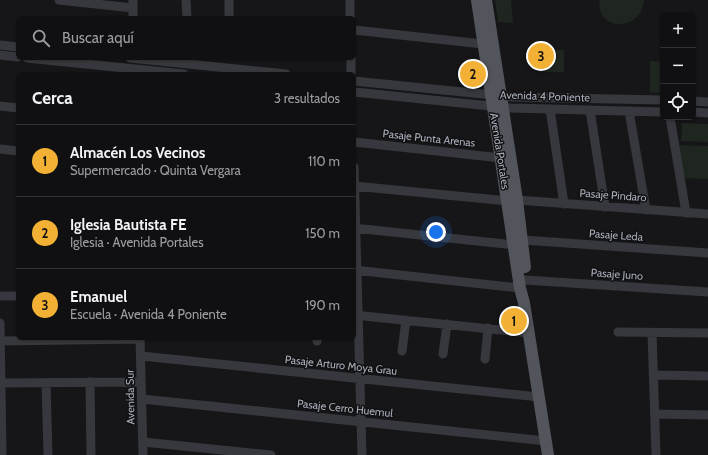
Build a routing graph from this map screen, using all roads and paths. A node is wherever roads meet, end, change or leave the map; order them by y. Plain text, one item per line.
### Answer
1 (59, 0) edge
2 (186, 0) edge
3 (229, 0) edge
4 (350, 0) edge
5 (477, 0) edge
6 (486, 0) edge
7 (133, 4) edge
8 (133, 16) edge
9 (187, 16) edge
10 (232, 16) edge
11 (350, 16) edge
12 (356, 30) edge
13 (483, 44) junction
14 (0, 45) edge
15 (16, 47) edge
16 (0, 55) edge
17 (16, 57) edge
18 (43, 60) edge
19 (134, 60) edge
20 (169, 60) edge
21 (230, 60) edge
22 (351, 60) edge
23 (187, 61) edge
24 (230, 68) junction
25 (134, 71) edge
26 (151, 72) edge
27 (267, 72) edge
28 (351, 72) edge
29 (356, 81) edge
30 (356, 92) edge
31 (660, 100) edge
32 (496, 101) junction
33 (696, 101) edge
34 (708, 102) edge
35 (0, 106) edge
36 (16, 108) edge
37 (550, 109) junction
38 (590, 110) junction
39 (630, 111) junction
40 (660, 112) edge
41 (696, 112) edge
42 (708, 112) edge
43 (670, 120) edge
44 (356, 142) edge
45 (0, 149) edge
46 (16, 151) edge
47 (501, 158) junction
48 (356, 186) edge
49 (512, 201) junction
50 (564, 204) junction
51 (605, 207) junction
52 (646, 210) junction
53 (686, 213) junction
54 (708, 214) edge
55 (356, 228) edge
56 (518, 243) junction
57 (708, 253) edge
58 (356, 270) edge
59 (523, 284) junction
60 (708, 292) edge
61 (0, 296) edge
62 (16, 296) edge
63 (356, 315) edge
64 (406, 320) junction
65 (0, 323) edge
66 (447, 324) junction
67 (488, 328) junction
68 (618, 332) dead end
69 (529, 333) junction
70 (652, 333) junction
71 (708, 333) edge
72 (70, 340) edge
73 (140, 340) edge
74 (0, 341) edge
75 (402, 351) dead end
76 (443, 354) dead end
77 (141, 356) junction
78 (485, 359) dead end
79 (654, 375) junction
80 (708, 376) edge
81 (360, 379) junction
82 (90, 382) junction
83 (141, 382) junction
84 (0, 383) edge
85 (46, 383) junction
86 (539, 397) junction
87 (142, 399) junction
88 (655, 414) junction
89 (708, 415) edge
90 (361, 422) junction
91 (1, 426) edge
92 (546, 441) junction
93 (143, 442) junction
94 (2, 455) edge
95 (48, 455) edge
96 (91, 455) edge
97 (143, 455) edge
98 (271, 455) edge
99 (362, 455) edge
100 (548, 455) edge
101 (656, 455) edge
102 (666, 455) edge

1 - 7 street
2 - 9 street
3 - 10 street
4 - 11 street
5 - 13 main road, Avenida Portales
6 - 32 main road, Avenida Portales
7 - 8 street
12 - 13 street
13 - 32 main road, Avenida Portales
14 - 15 street
16 - 17 street
18 - 25 street
19 - 25 street
20 - 23 street
21 - 24 street
22 - 28 street
23 - 24 street
24 - 27 street
25 - 26 street
29 - 32 street, Avenida 4 Poniente
30 - 32 street, Avenida 4 Poniente
31 - 32 street, Avenida 4 Poniente
32 - 37 street, Avenida 4 Poniente
32 - 47 main road, Avenida Portales
32 - 49 main road, Avenida Portales
33 - 34 street
35 - 36 street
37 - 38 street, Avenida 4 Poniente
37 - 50 street
38 - 39 street, Avenida 4 Poniente
38 - 51 street
39 - 40 street, Avenida 4 Poniente
39 - 52 street
41 - 42 street
43 - 53 street
44 - 47 street, Pasaje Punta Arenas
45 - 46 street
47 - 49 main road, Avenida Portales
48 - 49 street, Pasaje Pindaro
49 - 50 street, Pasaje Pindaro
49 - 56 main road, Avenida Portales
50 - 51 street, Pasaje Pindaro
51 - 52 street, Pasaje Pindaro
52 - 53 street, Pasaje Pindaro
53 - 54 street, Pasaje Pindaro
55 - 56 street, Pasaje Leda
56 - 57 street, Pasaje Leda
56 - 59 main road, Avenida Portales
58 - 59 street, Pasaje Juno
59 - 60 street, Pasaje Juno
59 - 69 main road, Avenida Portales
61 - 62 street
63 - 64 street
63 - 81 street
64 - 66 street
64 - 75 street
65 - 74 street
66 - 67 street
66 - 76 street
67 - 69 street
67 - 78 street
68 - 70 street
69 - 86 main road, Avenida Portales
70 - 71 street
70 - 79 street
72 - 74 street
73 - 77 street, Avenida Sur
74 - 84 street
77 - 81 street, Pasaje Arturo Moya Grau
77 - 83 street, Avenida Sur
79 - 80 street
79 - 88 street
81 - 86 street, Pasaje Arturo Moya Grau
81 - 90 street
82 - 83 street
82 - 85 street
82 - 96 street
83 - 87 street, Avenida Sur
84 - 85 street
84 - 91 street
85 - 95 street
86 - 92 main road, Avenida Portales
87 - 90 street, Pasaje Cerro Huemul
87 - 93 street, Avenida Sur
88 - 89 street
88 - 101 street
90 - 92 street, Pasaje Cerro Huemul
90 - 99 street
91 - 94 street
92 - 100 main road, Avenida Portales
93 - 97 street, Avenida Sur
93 - 98 street
101 - 102 street

